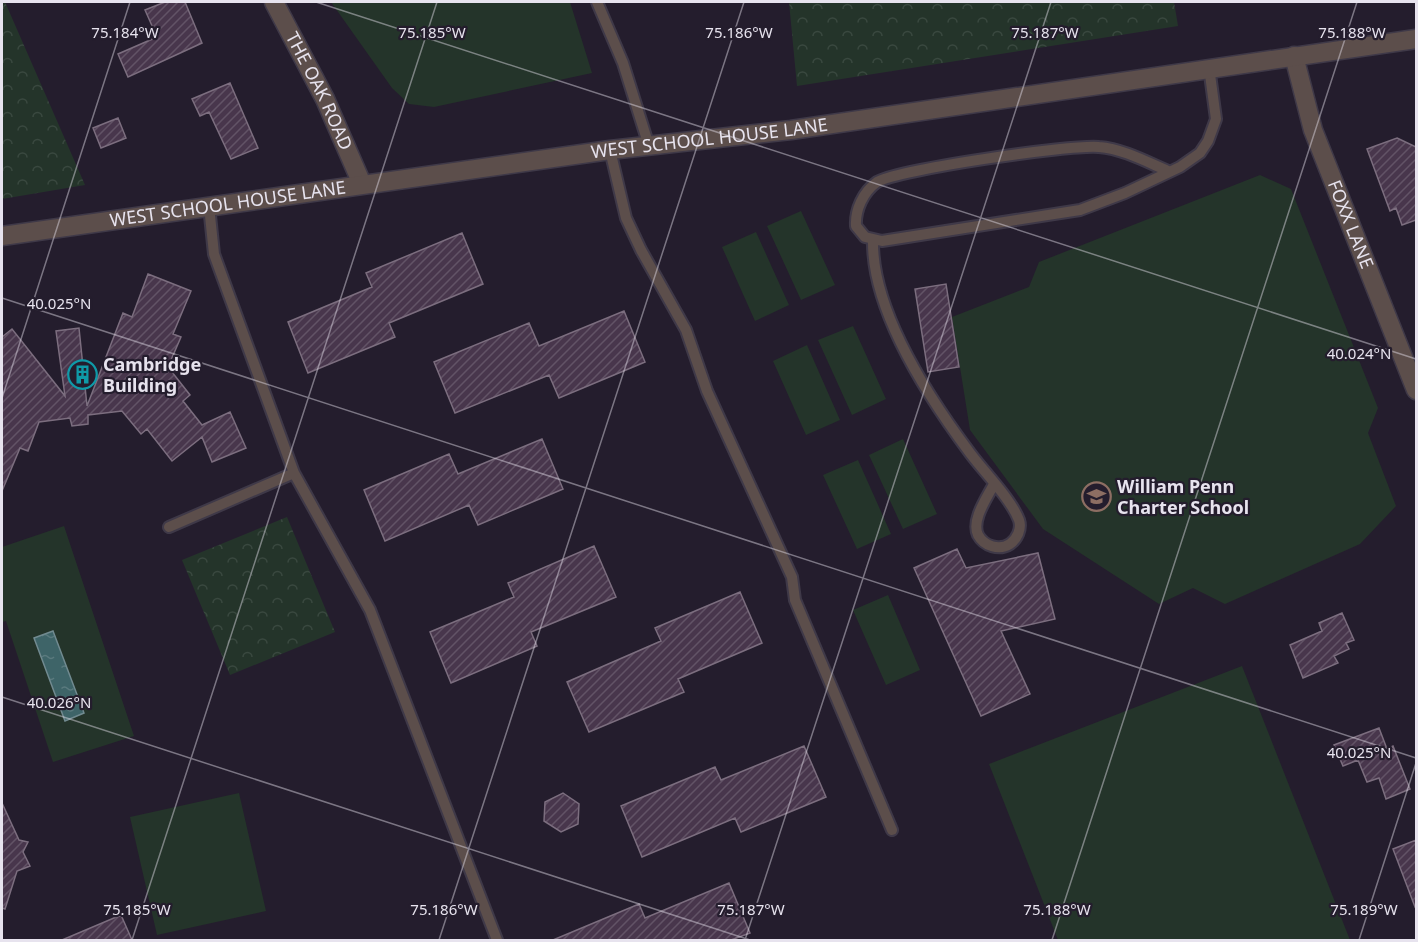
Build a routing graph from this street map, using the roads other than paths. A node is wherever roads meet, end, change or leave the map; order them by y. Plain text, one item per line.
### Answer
1 (274, 2) edge
2 (597, 2) edge
3 (1416, 39) edge
4 (1294, 56) junction
5 (1209, 68) junction
6 (649, 146) junction
7 (610, 150) junction
8 (1168, 171) junction
9 (362, 184) junction
10 (209, 206) junction
11 (2, 236) edge
12 (873, 241) junction
13 (1416, 390) edge
14 (294, 473) junction
15 (994, 484) junction
16 (169, 527) dead end
17 (892, 830) dead end
18 (497, 940) edge

1 - 9 street, THE OAK ROAD
2 - 6 lane
3 - 4 street, WEST SCHOOL HOUSE LANE
4 - 5 street, WEST SCHOOL HOUSE LANE
4 - 13 street, FOXX LANE
5 - 6 street, WEST SCHOOL HOUSE LANE
5 - 8 lane
6 - 7 street, WEST SCHOOL HOUSE LANE
7 - 9 street, WEST SCHOOL HOUSE LANE
7 - 17 lane
8 - 12 lane
8 - 12 lane
9 - 10 street, WEST SCHOOL HOUSE LANE
10 - 11 street, WEST SCHOOL HOUSE LANE
10 - 14 lane
12 - 15 lane
14 - 16 lane
14 - 18 lane
15 - 15 lane

